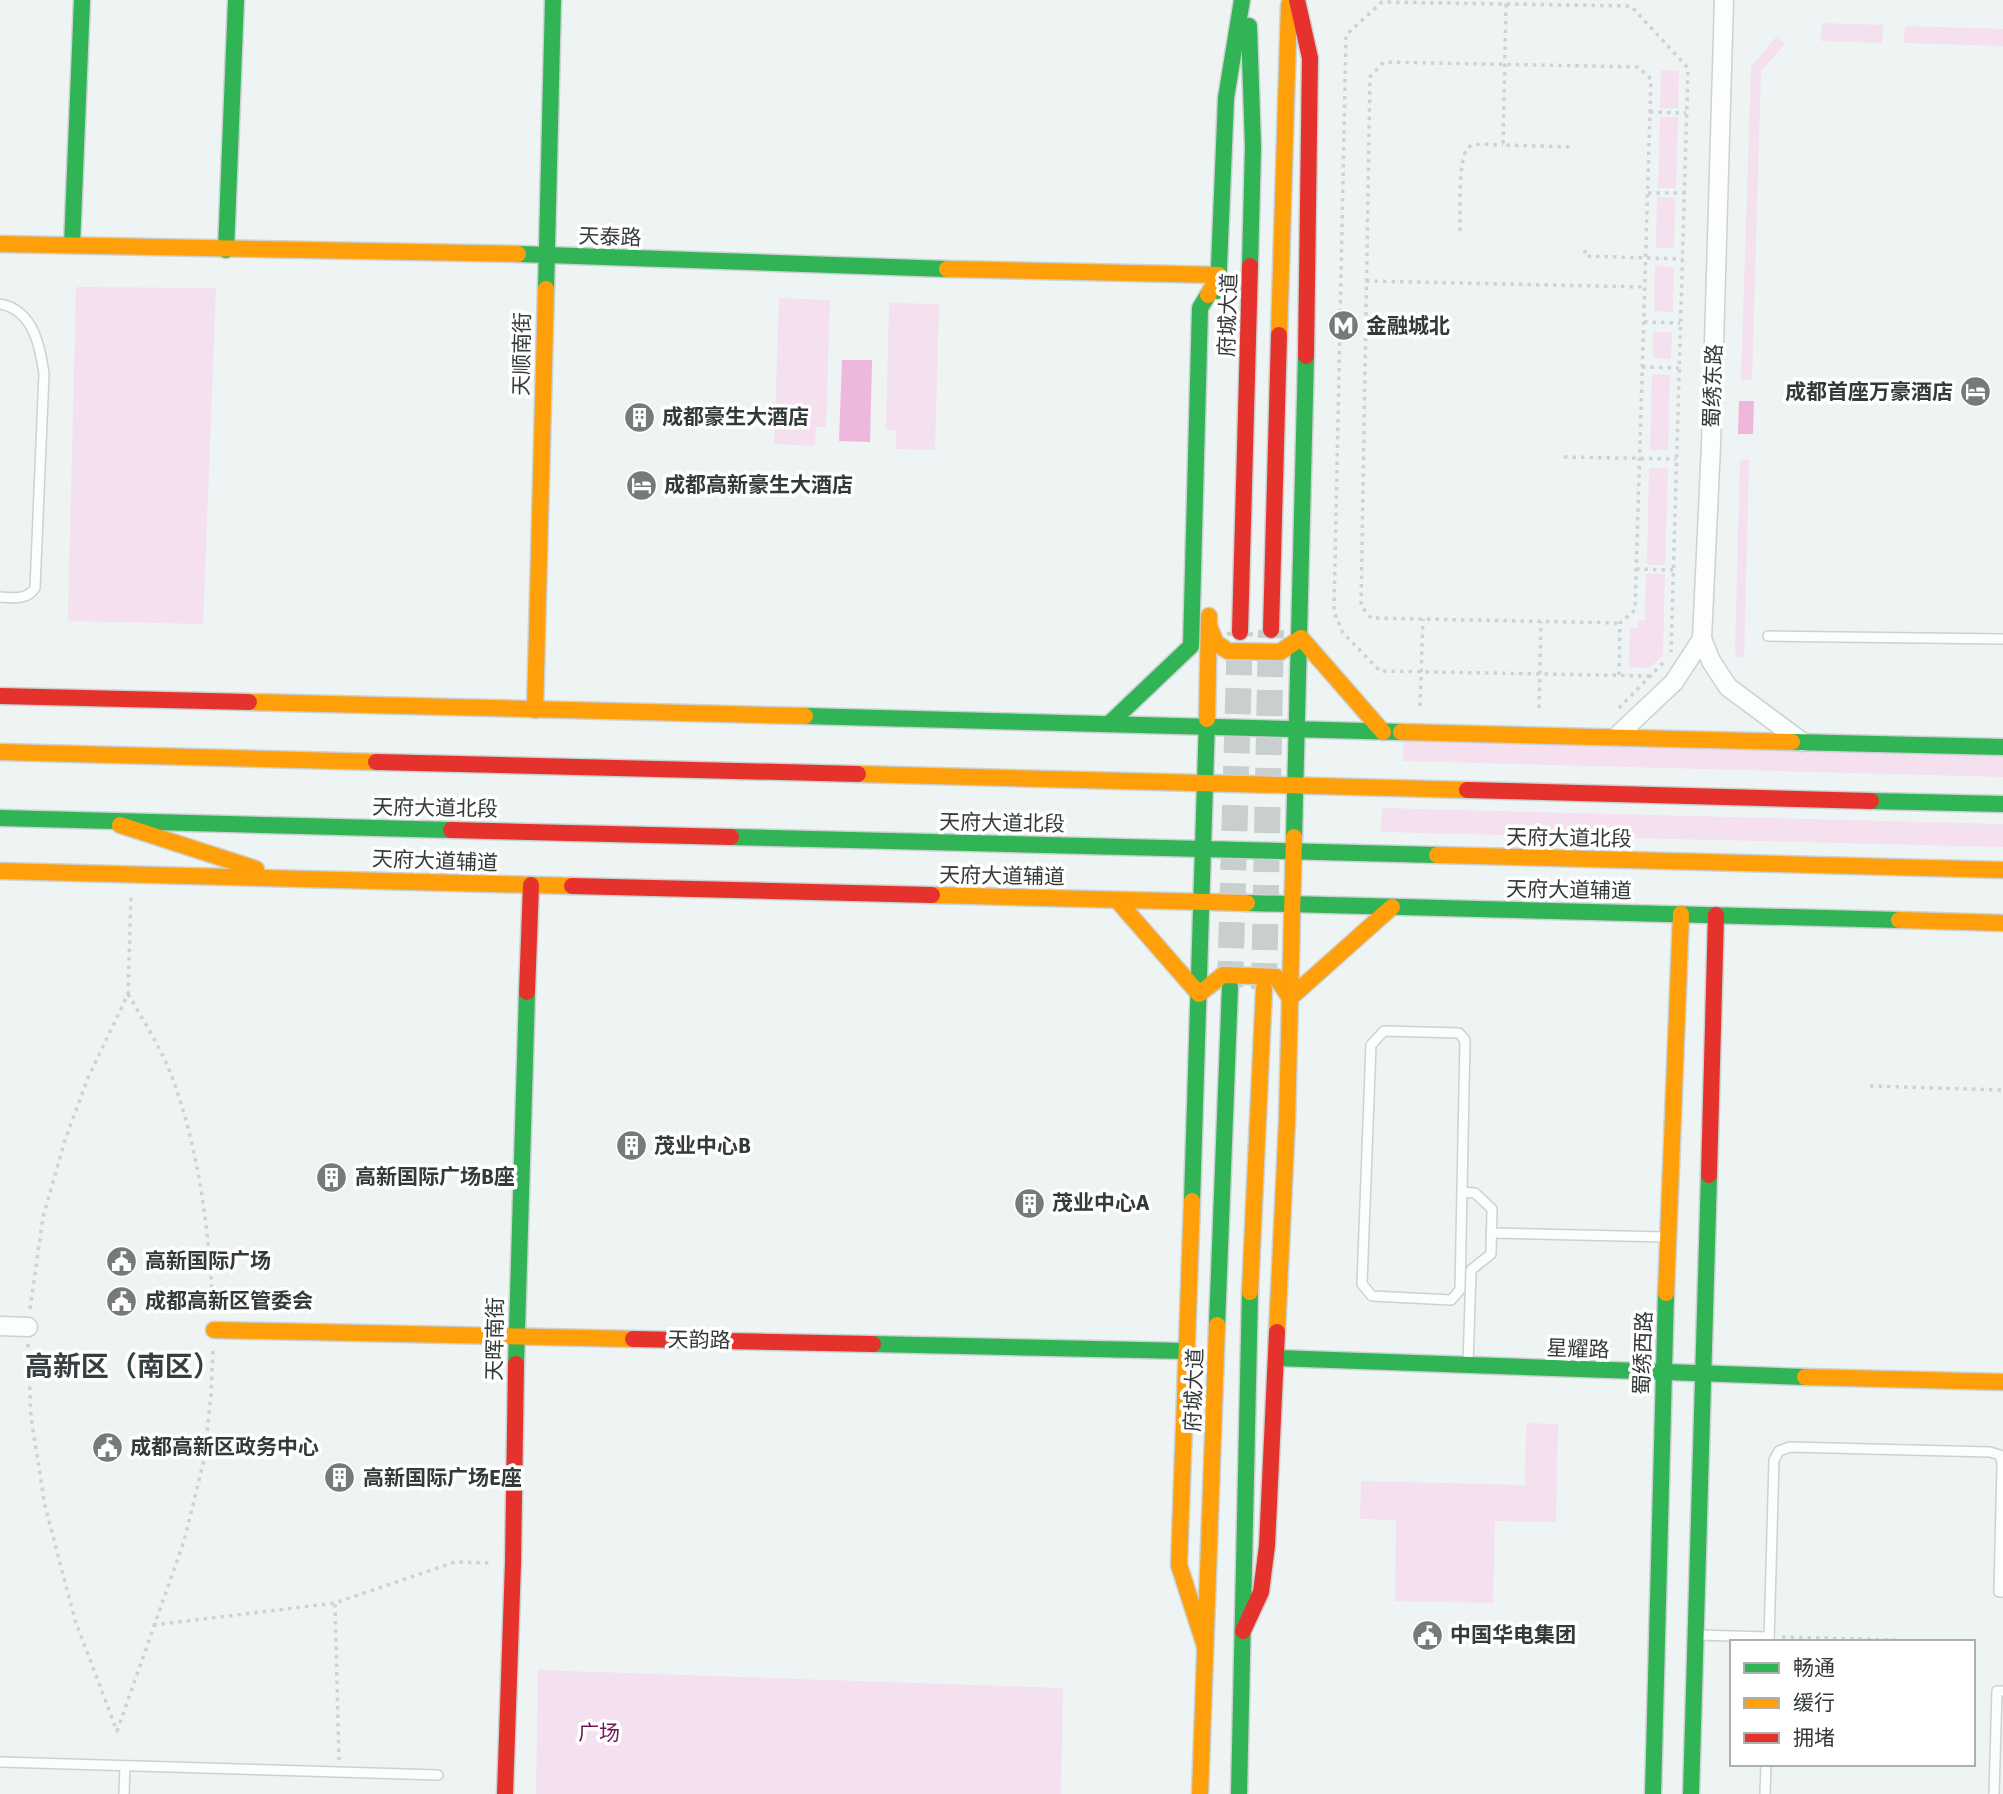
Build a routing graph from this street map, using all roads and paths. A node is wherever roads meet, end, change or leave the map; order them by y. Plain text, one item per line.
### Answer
1 (82, 0) edge
2 (236, 0) edge
3 (553, 0) edge
4 (1242, 0) edge
5 (1248, 0) edge
6 (1289, 0) edge
7 (1297, 0) edge
8 (1724, 0) edge
9 (1506, 4) junction
10 (1505, 64) junction
11 (1650, 112) junction
12 (1686, 113) junction
13 (1503, 145) junction
14 (1572, 147) dead end
15 (1648, 193) junction
16 (1684, 193) junction
17 (1460, 231) dead end
18 (0, 244) edge
19 (72, 245) junction
20 (226, 250) junction
21 (1586, 250) dead end
22 (546, 255) junction
23 (1646, 258) junction
24 (1682, 259) junction
25 (1219, 275) junction
26 (1366, 281) junction
27 (1644, 287) junction
28 (0, 304) edge
29 (1217, 315) dead end
30 (1644, 322) junction
31 (1680, 323) junction
32 (1642, 367) junction
33 (1679, 368) junction
34 (1564, 457) dead end
35 (1639, 459) junction
36 (1676, 459) junction
37 (1636, 569) junction
38 (1673, 570) junction
39 (0, 597) edge
40 (1210, 599) dead end
41 (1423, 619) junction
42 (1541, 622) junction
43 (1620, 623) junction
44 (1209, 626) junction
45 (1271, 630) tunnel mouth
46 (1240, 632) tunnel mouth
47 (1768, 636) dead end
48 (1301, 638) junction
49 (1702, 639) junction
50 (2003, 639) edge
51 (1421, 671) junction
52 (1540, 674) junction
53 (1619, 676) junction
54 (1650, 676) junction
55 (0, 696) edge
56 (1420, 706) dead end
57 (1539, 708) dead end
58 (535, 710) junction
59 (1110, 724) junction
60 (1207, 727) junction
61 (1298, 729) junction
62 (1382, 732) junction
63 (1616, 737) junction
64 (1802, 742) junction
65 (2003, 747) edge
66 (0, 752) edge
67 (1206, 783) junction
68 (1296, 786) junction
69 (2003, 804) edge
70 (0, 818) edge
71 (108, 821) junction
72 (1204, 849) junction
73 (1294, 851) junction
74 (2003, 870) edge
75 (0, 871) edge
76 (131, 874) junction
77 (285, 878) junction
78 (531, 885) junction
79 (1117, 900) junction
80 (1202, 902) junction
81 (1292, 904) junction
82 (1392, 907) junction
83 (1681, 914) junction
84 (1716, 915) junction
85 (2003, 923) edge
86 (1230, 987) tunnel mouth
87 (1264, 989) tunnel mouth
88 (128, 994) junction
89 (1199, 995) junction
90 (1290, 998) junction
91 (1870, 1086) dead end
92 (2003, 1090) edge
93 (1462, 1192) junction
94 (1491, 1233) junction
95 (1668, 1237) junction
96 (1460, 1290) junction
97 (1471, 1290) junction
98 (0, 1326) edge
99 (28, 1327) junction
100 (214, 1329) junction
101 (516, 1336) junction
102 (1185, 1351) junction
103 (1277, 1358) junction
104 (1468, 1366) junction
105 (1663, 1373) junction
106 (1702, 1374) junction
107 (2003, 1382) edge
108 (513, 1563) junction
109 (2003, 1592) edge
110 (335, 1603) junction
111 (153, 1625) junction
112 (1242, 1631) junction
113 (1696, 1635) junction
114 (1769, 1639) edge
115 (1897, 1640) dead end
116 (1205, 1646) junction
117 (2003, 1691) edge
118 (0, 1762) edge
119 (125, 1766) junction
120 (1766, 1766) edge
121 (339, 1773) junction
122 (438, 1775) dead end
123 (124, 1794) edge
124 (505, 1794) edge
125 (1200, 1794) edge
126 (1239, 1794) edge
127 (1653, 1794) edge
128 (1691, 1794) edge
129 (1765, 1794) edge
130 (1994, 1794) edge

1 - 19 street
2 - 20 street
3 - 22 street, 天顺南街
4 - 25 street
5 - 46 street, 府城大道
6 - 45 street
7 - 48 street
8 - 49 street, 蜀绣东路
9 - 10 path
9 - 12 path
9 - 51 path
10 - 11 path
10 - 13 path
10 - 26 path
11 - 12 path
11 - 15 path
12 - 16 path
13 - 14 path
13 - 17 path
15 - 16 path
15 - 23 path
16 - 24 path
18 - 19 street, 天泰路
19 - 20 street, 天泰路
20 - 22 street, 天泰路
21 - 23 path
22 - 25 street, 天泰路
22 - 58 street, 天顺南街
23 - 24 path
23 - 27 path
24 - 31 path
25 - 29 street
25 - 59 street
26 - 27 path
26 - 41 path
27 - 30 path
28 - 39 lane
30 - 31 path
30 - 32 path
31 - 33 path
32 - 33 path
32 - 35 path
33 - 36 path
34 - 35 path
35 - 36 path
35 - 37 path
36 - 38 path
37 - 38 path
37 - 43 path
38 - 54 path
40 - 44 street
41 - 42 path
41 - 51 path
42 - 43 path
42 - 52 path
43 - 53 path
44 - 48 street
44 - 60 street
47 - 50 lane
48 - 61 street
48 - 62 street
49 - 63 street
49 - 64 street
51 - 52 path
51 - 56 path
52 - 53 path
52 - 57 path
53 - 54 path
54 - 63 path
55 - 58 street
58 - 59 street
59 - 60 street
60 - 61 street
60 - 67 street
61 - 62 street
61 - 68 street
62 - 63 street
63 - 64 street
64 - 65 street
66 - 67 street
67 - 68 street
67 - 72 street
68 - 69 street
68 - 73 street
70 - 71 street, 天府大道北段
71 - 72 street, 天府大道北段
71 - 77 street
72 - 73 street, 天府大道北段
72 - 80 street
73 - 74 street, 天府大道北段
73 - 81 street
75 - 76 street, 天府大道辅道
76 - 77 street, 天府大道辅道
76 - 88 path
77 - 78 street, 天府大道辅道
78 - 79 street, 天府大道辅道
78 - 101 street, 天晖南街
79 - 80 street, 天府大道辅道
79 - 89 street
80 - 81 street, 天府大道辅道
80 - 89 street
81 - 82 street, 天府大道辅道
81 - 90 street
82 - 83 street, 天府大道辅道
82 - 90 street
83 - 84 street, 天府大道辅道
83 - 95 street, 蜀绣西路
84 - 85 street, 天府大道辅道
84 - 106 street
86 - 116 street, 府城大道
87 - 112 street
88 - 99 path
88 - 100 path
89 - 90 street
89 - 102 street
90 - 103 street
91 - 92 path
93 - 94 lane
93 - 96 lane
93 - 96 lane
94 - 95 lane
94 - 97 lane
95 - 105 street, 蜀绣西路
96 - 97 lane
97 - 104 lane
98 - 99 street
99 - 111 path
100 - 101 street, 天韵路
100 - 111 path
101 - 102 street, 天韵路
101 - 108 street, 天晖南街
102 - 116 street
103 - 104 street, 星耀路
103 - 112 street
104 - 105 street, 星耀路
105 - 106 street, 星耀路
105 - 127 street, 蜀绣西路
106 - 107 street, 星耀路
106 - 113 street
108 - 110 path
108 - 124 street, 天晖南街
109 - 114 lane
110 - 111 path
110 - 121 path
112 - 126 street
113 - 114 lane
113 - 128 street
114 - 115 path
116 - 125 street, 府城大道
117 - 130 lane
118 - 119 lane
119 - 121 lane
119 - 123 lane
120 - 129 lane
121 - 122 lane

